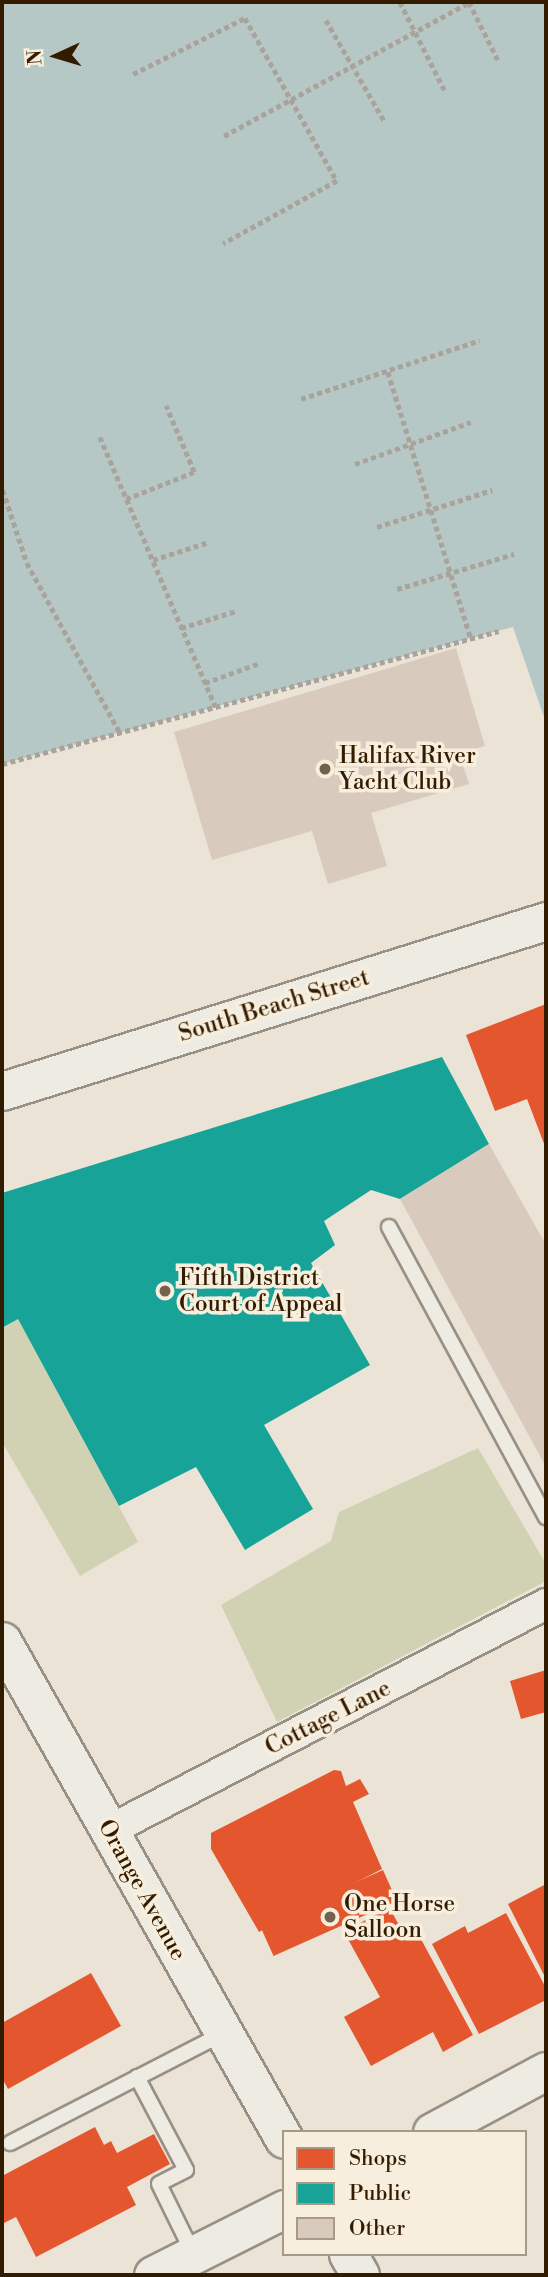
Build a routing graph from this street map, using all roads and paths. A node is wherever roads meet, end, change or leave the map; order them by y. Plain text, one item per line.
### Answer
1 (400, 2) edge
2 (469, 2) edge
3 (326, 20) dead end
4 (415, 32) junction
5 (499, 62) dead end
6 (352, 66) junction
7 (133, 74) dead end
8 (446, 93) dead end
9 (290, 99) junction
10 (386, 122) dead end
11 (224, 136) dead end
12 (223, 244) dead end
13 (480, 340) dead end
14 (388, 372) junction
15 (301, 399) dead end
16 (166, 405) dead end
17 (471, 422) dead end
18 (100, 437) dead end
19 (410, 444) junction
20 (355, 464) dead end
21 (3, 490) edge
22 (492, 490) dead end
23 (126, 499) junction
24 (430, 509) junction
25 (377, 527) dead end
26 (209, 542) dead end
27 (514, 554) dead end
28 (153, 560) junction
29 (450, 572) junction
30 (397, 589) dead end
31 (236, 611) dead end
32 (181, 628) junction
33 (499, 631) dead end
34 (471, 639) junction
35 (260, 663) dead end
36 (205, 683) junction
37 (216, 707) junction
38 (120, 733) junction
39 (2, 764) edge
40 (546, 921) edge
41 (2, 1091) edge
42 (389, 1227) dead end
43 (546, 1517) edge
44 (546, 1604) edge
45 (2, 1641) edge
46 (110, 1830) junction
47 (224, 2033) junction
48 (546, 2071) edge
49 (137, 2077) junction
50 (436, 2130) edge
51 (282, 2135) edge
52 (10, 2143) dead end
53 (282, 2210) edge
54 (194, 2254) junction
55 (349, 2256) edge
56 (153, 2275) edge
57 (360, 2275) edge

1 - 4 path
2 - 4 path
2 - 5 path
3 - 6 path
4 - 6 path
4 - 8 path
6 - 9 path
6 - 10 path
7 - 9 path
9 - 11 path
9 - 12 path
13 - 14 path
14 - 15 path
14 - 19 path
16 - 23 path
17 - 19 path
18 - 23 path
19 - 20 path
19 - 24 path
21 - 38 path
22 - 24 path
23 - 28 path
24 - 25 path
24 - 29 path
26 - 28 path
27 - 29 path
28 - 32 path
29 - 30 path
29 - 34 path
31 - 32 path
32 - 36 path
33 - 34 path
34 - 37 path
35 - 36 path
36 - 37 path
37 - 38 path
38 - 39 path
40 - 41 street, South Beach Street
42 - 43 lane
44 - 46 street, Cottage Lane
45 - 46 street, Orange Avenue
46 - 47 street, Orange Avenue
47 - 49 lane
47 - 51 street, Orange Avenue
48 - 50 street
49 - 52 lane
49 - 54 lane
53 - 54 street
54 - 56 street
55 - 57 street

